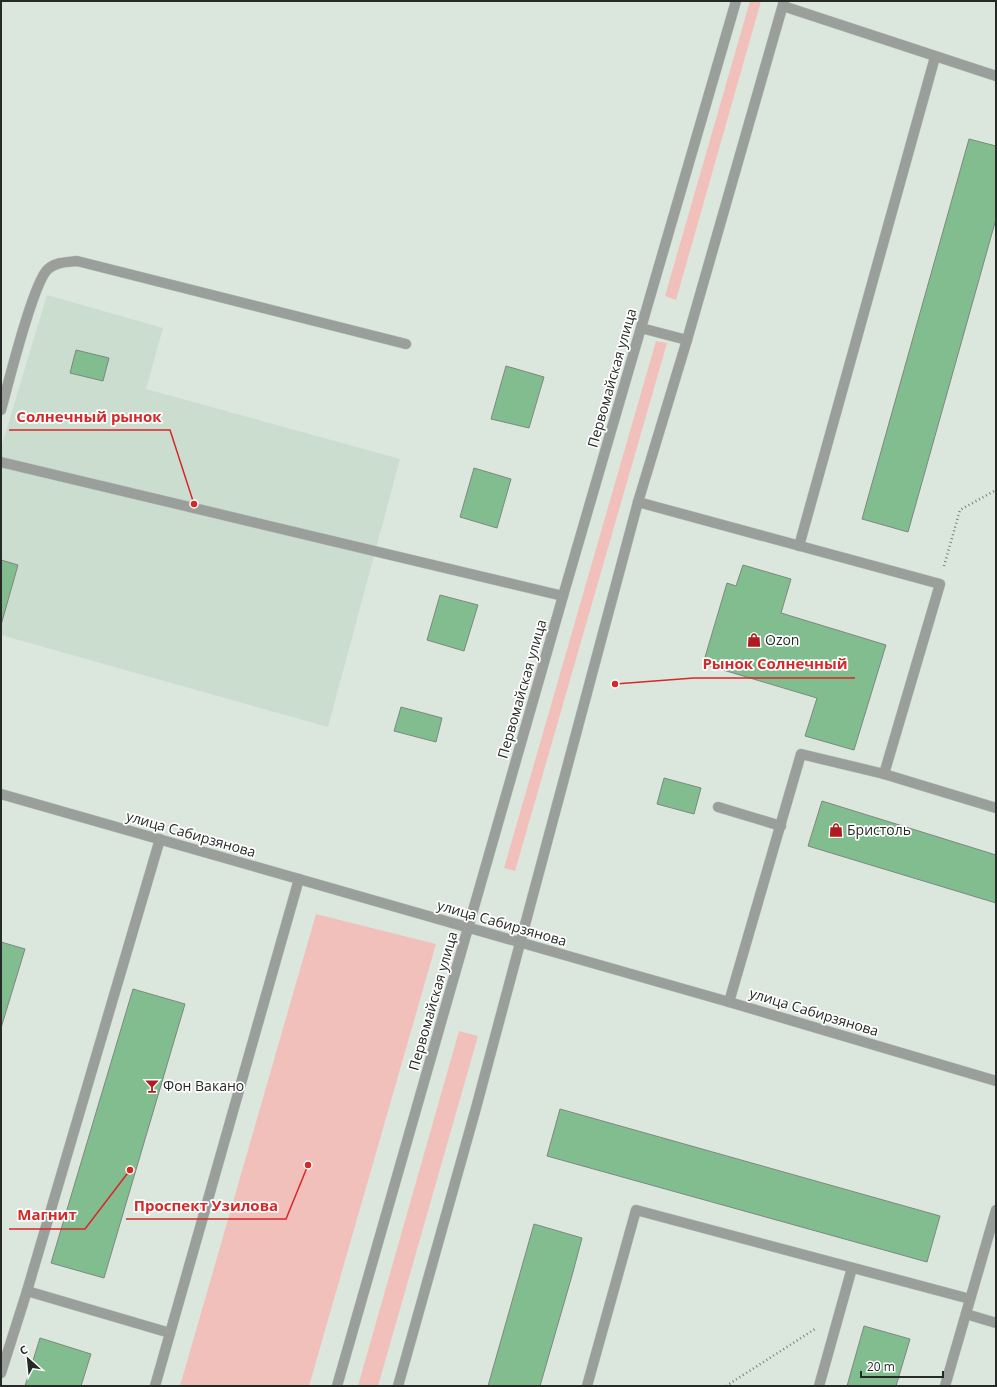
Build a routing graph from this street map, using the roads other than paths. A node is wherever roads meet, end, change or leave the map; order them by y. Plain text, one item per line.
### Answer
1 (736, 1) edge
2 (783, 4) edge
3 (936, 57) junction
4 (996, 76) edge
5 (641, 328) junction
6 (687, 340) junction
7 (406, 344) dead end
8 (1, 410) edge
9 (1, 462) edge
10 (638, 502) junction
11 (799, 546) junction
12 (563, 596) junction
13 (884, 774) junction
14 (1, 794) edge
15 (718, 807) dead end
16 (996, 808) edge
17 (782, 826) junction
18 (160, 839) junction
19 (299, 879) junction
20 (468, 928) junction
21 (519, 943) junction
22 (729, 1002) junction
23 (996, 1081) edge
24 (996, 1210) edge
25 (852, 1268) junction
26 (27, 1290) junction
27 (970, 1299) junction
28 (966, 1314) junction
29 (996, 1323) edge
30 (170, 1333) junction
31 (1, 1373) edge
32 (155, 1386) edge
33 (337, 1386) edge
34 (398, 1386) edge
35 (587, 1386) edge
36 (819, 1386) edge
37 (945, 1386) edge

1 - 5 street, Первомайская улица
2 - 3 street
2 - 6 street
3 - 4 street
3 - 11 street
5 - 6 street
5 - 12 street, Первомайская улица
6 - 10 street
7 - 8 street
9 - 12 street
10 - 11 street
10 - 21 street
11 - 13 street
12 - 20 street, Первомайская улица
13 - 16 street
13 - 17 street
14 - 18 street, улица Сабирзянова
15 - 17 street
17 - 22 street
18 - 19 street, улица Сабирзянова
18 - 26 street
19 - 20 street, улица Сабирзянова
19 - 30 street
20 - 21 street, улица Сабирзянова
20 - 33 street, Первомайская улица
21 - 22 street, улица Сабирзянова
21 - 34 street
22 - 23 street, улица Сабирзянова
24 - 27 street
25 - 27 street
25 - 35 street
25 - 36 street
26 - 30 street
26 - 31 street
27 - 28 street
28 - 29 street
28 - 37 street
30 - 32 street

